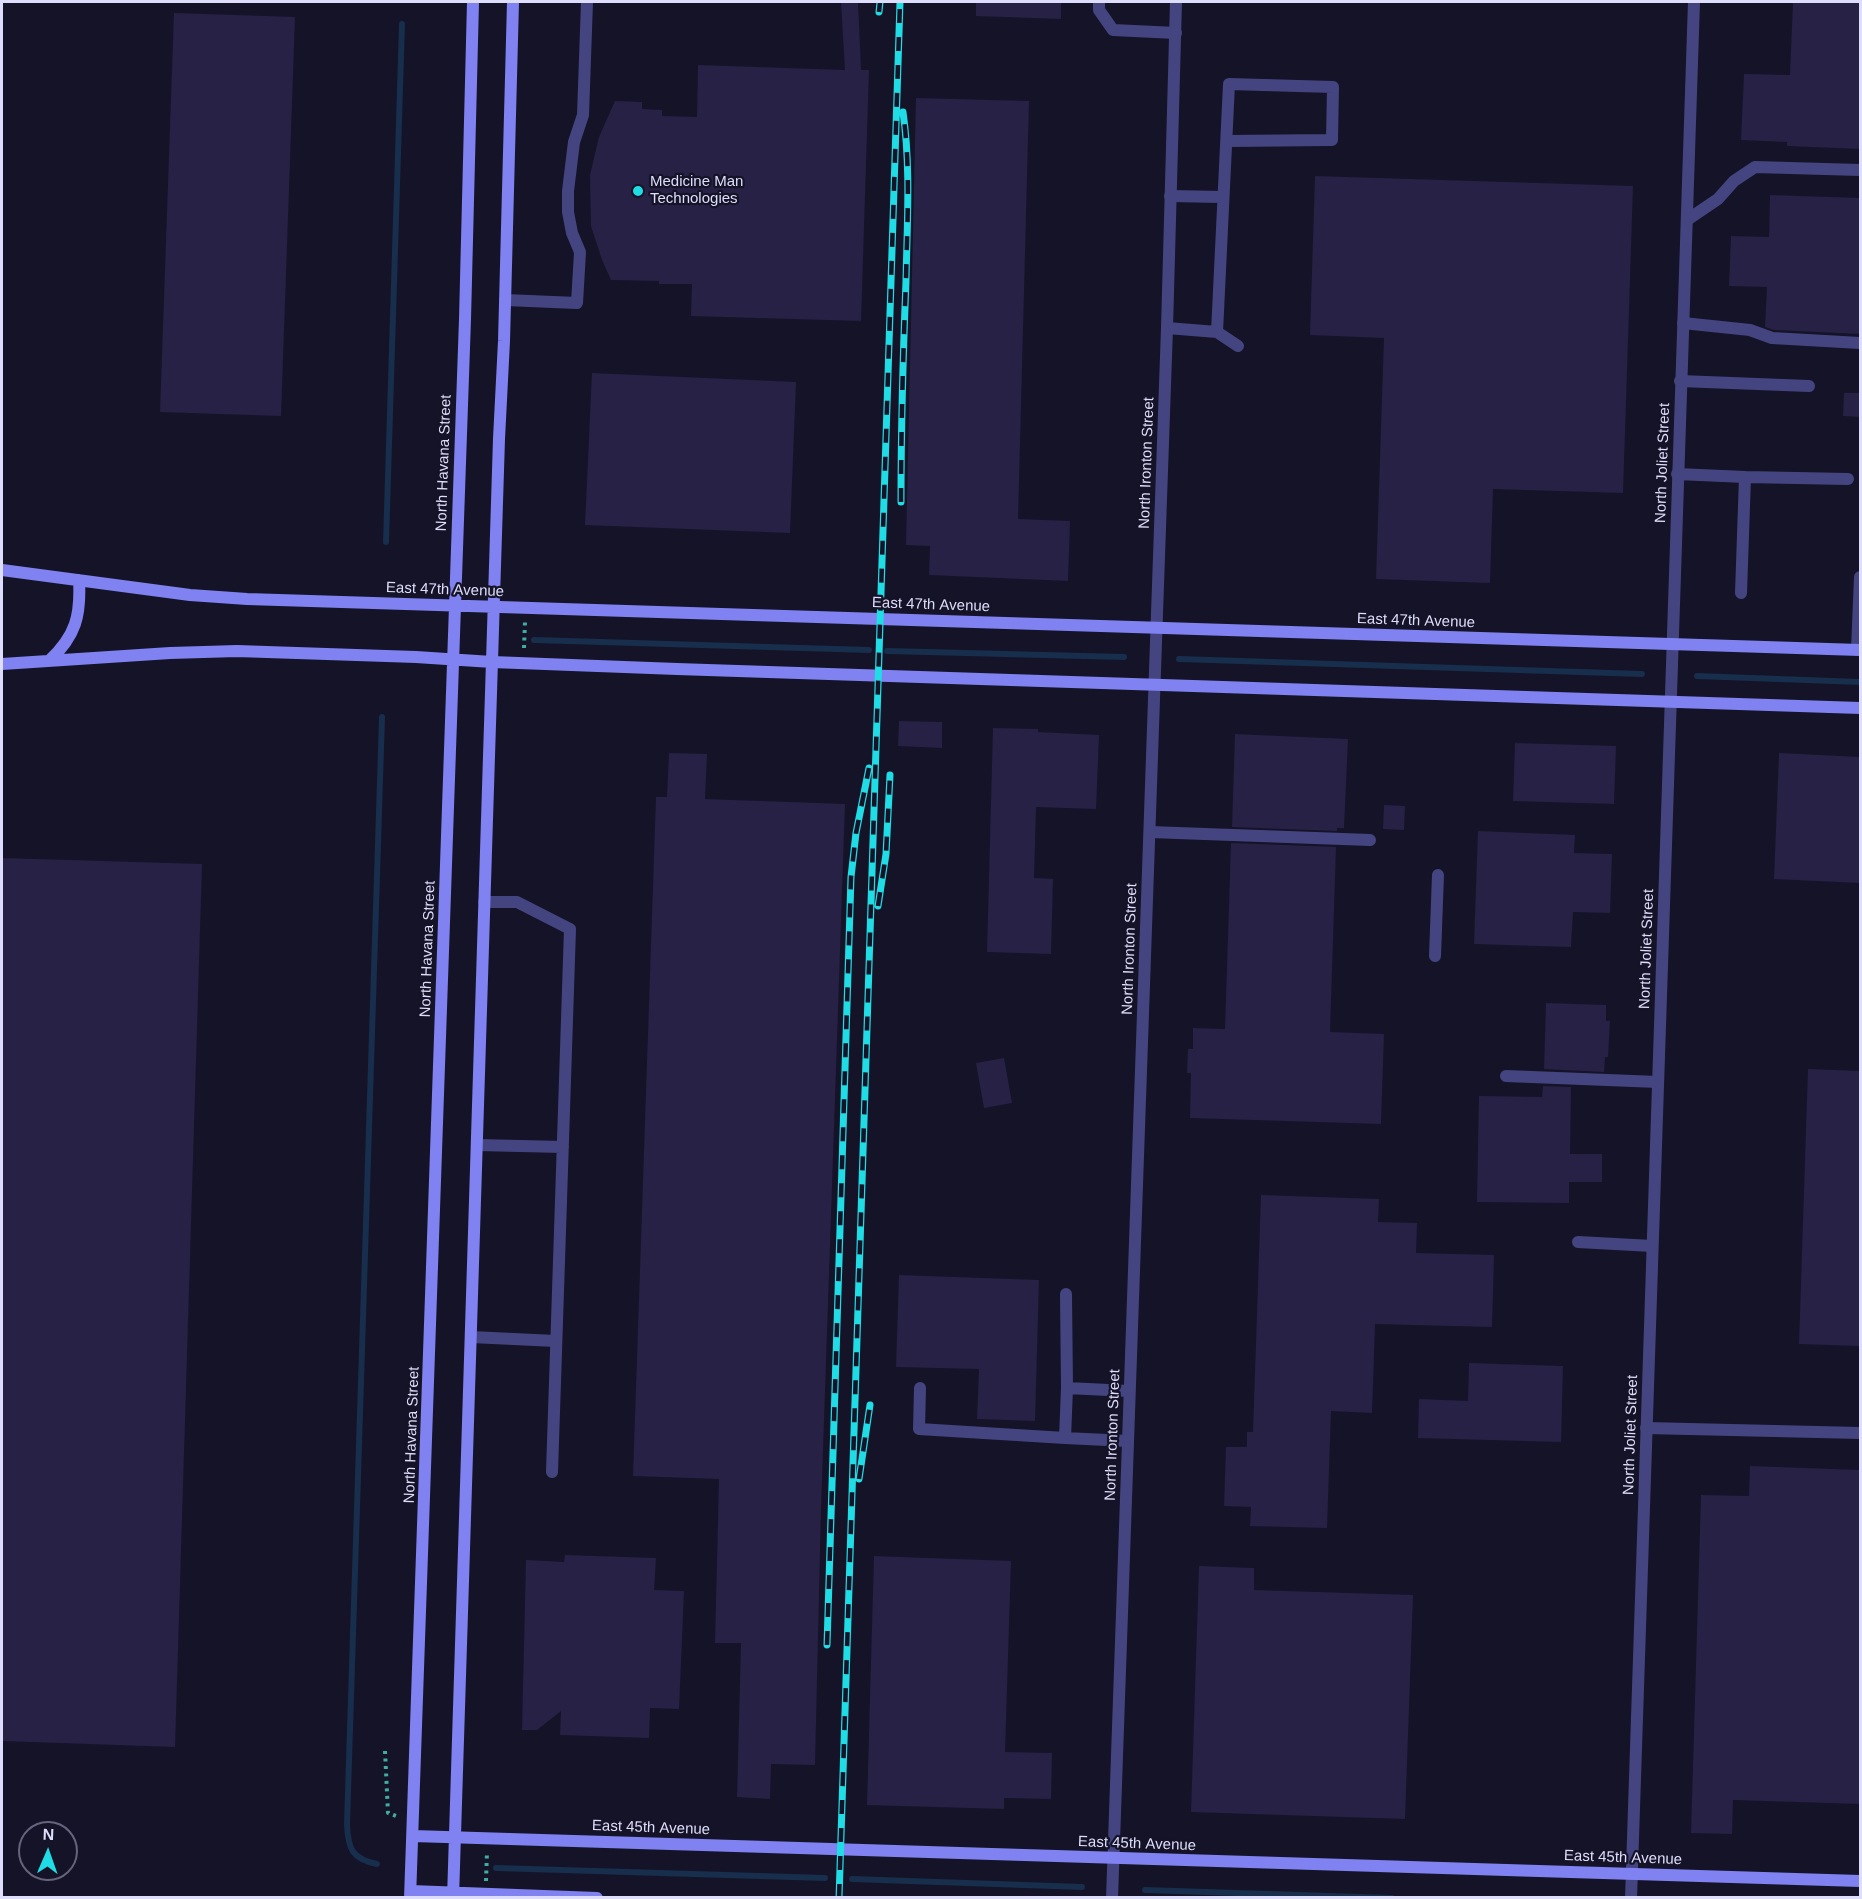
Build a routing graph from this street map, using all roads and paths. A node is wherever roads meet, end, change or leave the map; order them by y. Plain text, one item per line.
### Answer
1 (473, 2) edge
2 (513, 2) edge
3 (587, 2) edge
4 (1099, 2) edge
5 (1176, 2) edge
6 (1694, 2) edge
7 (1176, 33) junction
8 (1227, 141) junction
9 (1860, 170) edge
10 (1170, 196) junction
11 (1222, 197) junction
12 (1687, 220) junction
13 (505, 300) junction
14 (1683, 323) junction
15 (1167, 328) junction
16 (1217, 332) junction
17 (1860, 343) edge
18 (1238, 346) dead end
19 (1680, 381) junction
20 (1809, 386) dead end
21 (1677, 474) junction
22 (1745, 477) junction
23 (1848, 479) dead end
24 (2, 570) edge
25 (1860, 577) edge
26 (79, 580) junction
27 (1741, 593) dead end
28 (454, 605) junction
29 (494, 607) junction
30 (525, 621) dead end
31 (1157, 627) junction
32 (1672, 644) junction
33 (1859, 650) edge
34 (524, 652) dead end
35 (453, 659) junction
36 (49, 661) junction
37 (492, 662) junction
38 (2, 664) edge
39 (1155, 685) junction
40 (1670, 701) junction
41 (1860, 708) edge
42 (1150, 832) junction
43 (1370, 840) dead end
44 (1438, 875) dead end
45 (484, 902) junction
46 (1435, 956) dead end
47 (1506, 1076) dead end
48 (1658, 1082) junction
49 (477, 1145) junction
50 (563, 1147) junction
51 (1578, 1242) dead end
52 (1652, 1246) junction
53 (1066, 1294) dead end
54 (471, 1337) junction
55 (556, 1341) junction
56 (920, 1388) dead end
57 (1067, 1388) junction
58 (1130, 1391) junction
59 (1646, 1428) junction
60 (1860, 1433) edge
61 (1065, 1438) junction
62 (1128, 1441) junction
63 (552, 1472) dead end
64 (386, 1751) dead end
65 (396, 1816) dead end
66 (413, 1836) junction
67 (454, 1837) junction
68 (487, 1849) dead end
69 (1113, 1858) junction
70 (1631, 1873) junction
71 (486, 1881) dead end
72 (1860, 1881) edge
73 (410, 1894) edge
74 (453, 1895) edge
75 (597, 1898) edge
76 (1112, 1898) edge
77 (1630, 1898) edge

1 - 28 main road, North Havana Street
2 - 13 main road
3 - 13 street
4 - 7 street
5 - 7 street, North Ironton Street
6 - 12 street, North Joliet Street
7 - 10 street, North Ironton Street
8 - 8 street
8 - 11 street
9 - 12 street
10 - 11 street
10 - 15 street, North Ironton Street
11 - 16 street
12 - 14 street, North Joliet Street
13 - 29 main road
14 - 17 street
14 - 19 street, North Joliet Street
15 - 16 street
15 - 31 street, North Ironton Street
16 - 18 street
19 - 20 street
19 - 21 street, North Joliet Street
21 - 22 street
21 - 32 street, North Joliet Street
22 - 23 street
22 - 27 street
24 - 26 main road, East 47th Avenue
25 - 33 street
26 - 28 main road, East 47th Avenue
26 - 36 main road
28 - 29 main road, East 47th Avenue
28 - 35 main road, North Havana Street
29 - 31 main road, East 47th Avenue
29 - 37 main road
30 - 34 path
31 - 32 main road, East 47th Avenue
31 - 39 street, North Ironton Street
32 - 33 main road, East 47th Avenue
32 - 40 street, North Joliet Street
35 - 36 main road
35 - 37 main road
35 - 66 main road, North Havana Street
36 - 38 main road
37 - 39 main road
37 - 45 main road
39 - 40 main road
39 - 42 street, North Ironton Street
40 - 41 main road
40 - 48 street, North Joliet Street
42 - 43 street
42 - 58 street, North Ironton Street
44 - 46 street
45 - 49 main road
45 - 50 street
47 - 48 street
48 - 52 street, North Joliet Street
49 - 50 street
49 - 54 main road
50 - 55 street
51 - 52 street
52 - 59 street, North Joliet Street
53 - 57 street
54 - 55 street
54 - 67 main road
55 - 63 street
56 - 61 street
57 - 58 street
57 - 61 street
58 - 62 street, North Ironton Street
59 - 60 street
59 - 70 street, North Joliet Street
61 - 62 street
62 - 69 street, North Ironton Street
64 - 65 path
66 - 67 main road, East 45th Avenue
66 - 73 main road, North Havana Street
67 - 69 main road, East 45th Avenue
67 - 74 main road
68 - 71 path
69 - 70 main road, East 45th Avenue
69 - 76 street, North Ironton Street
70 - 72 main road, East 45th Avenue
70 - 77 street, North Joliet Street
73 - 74 main road
74 - 75 main road

